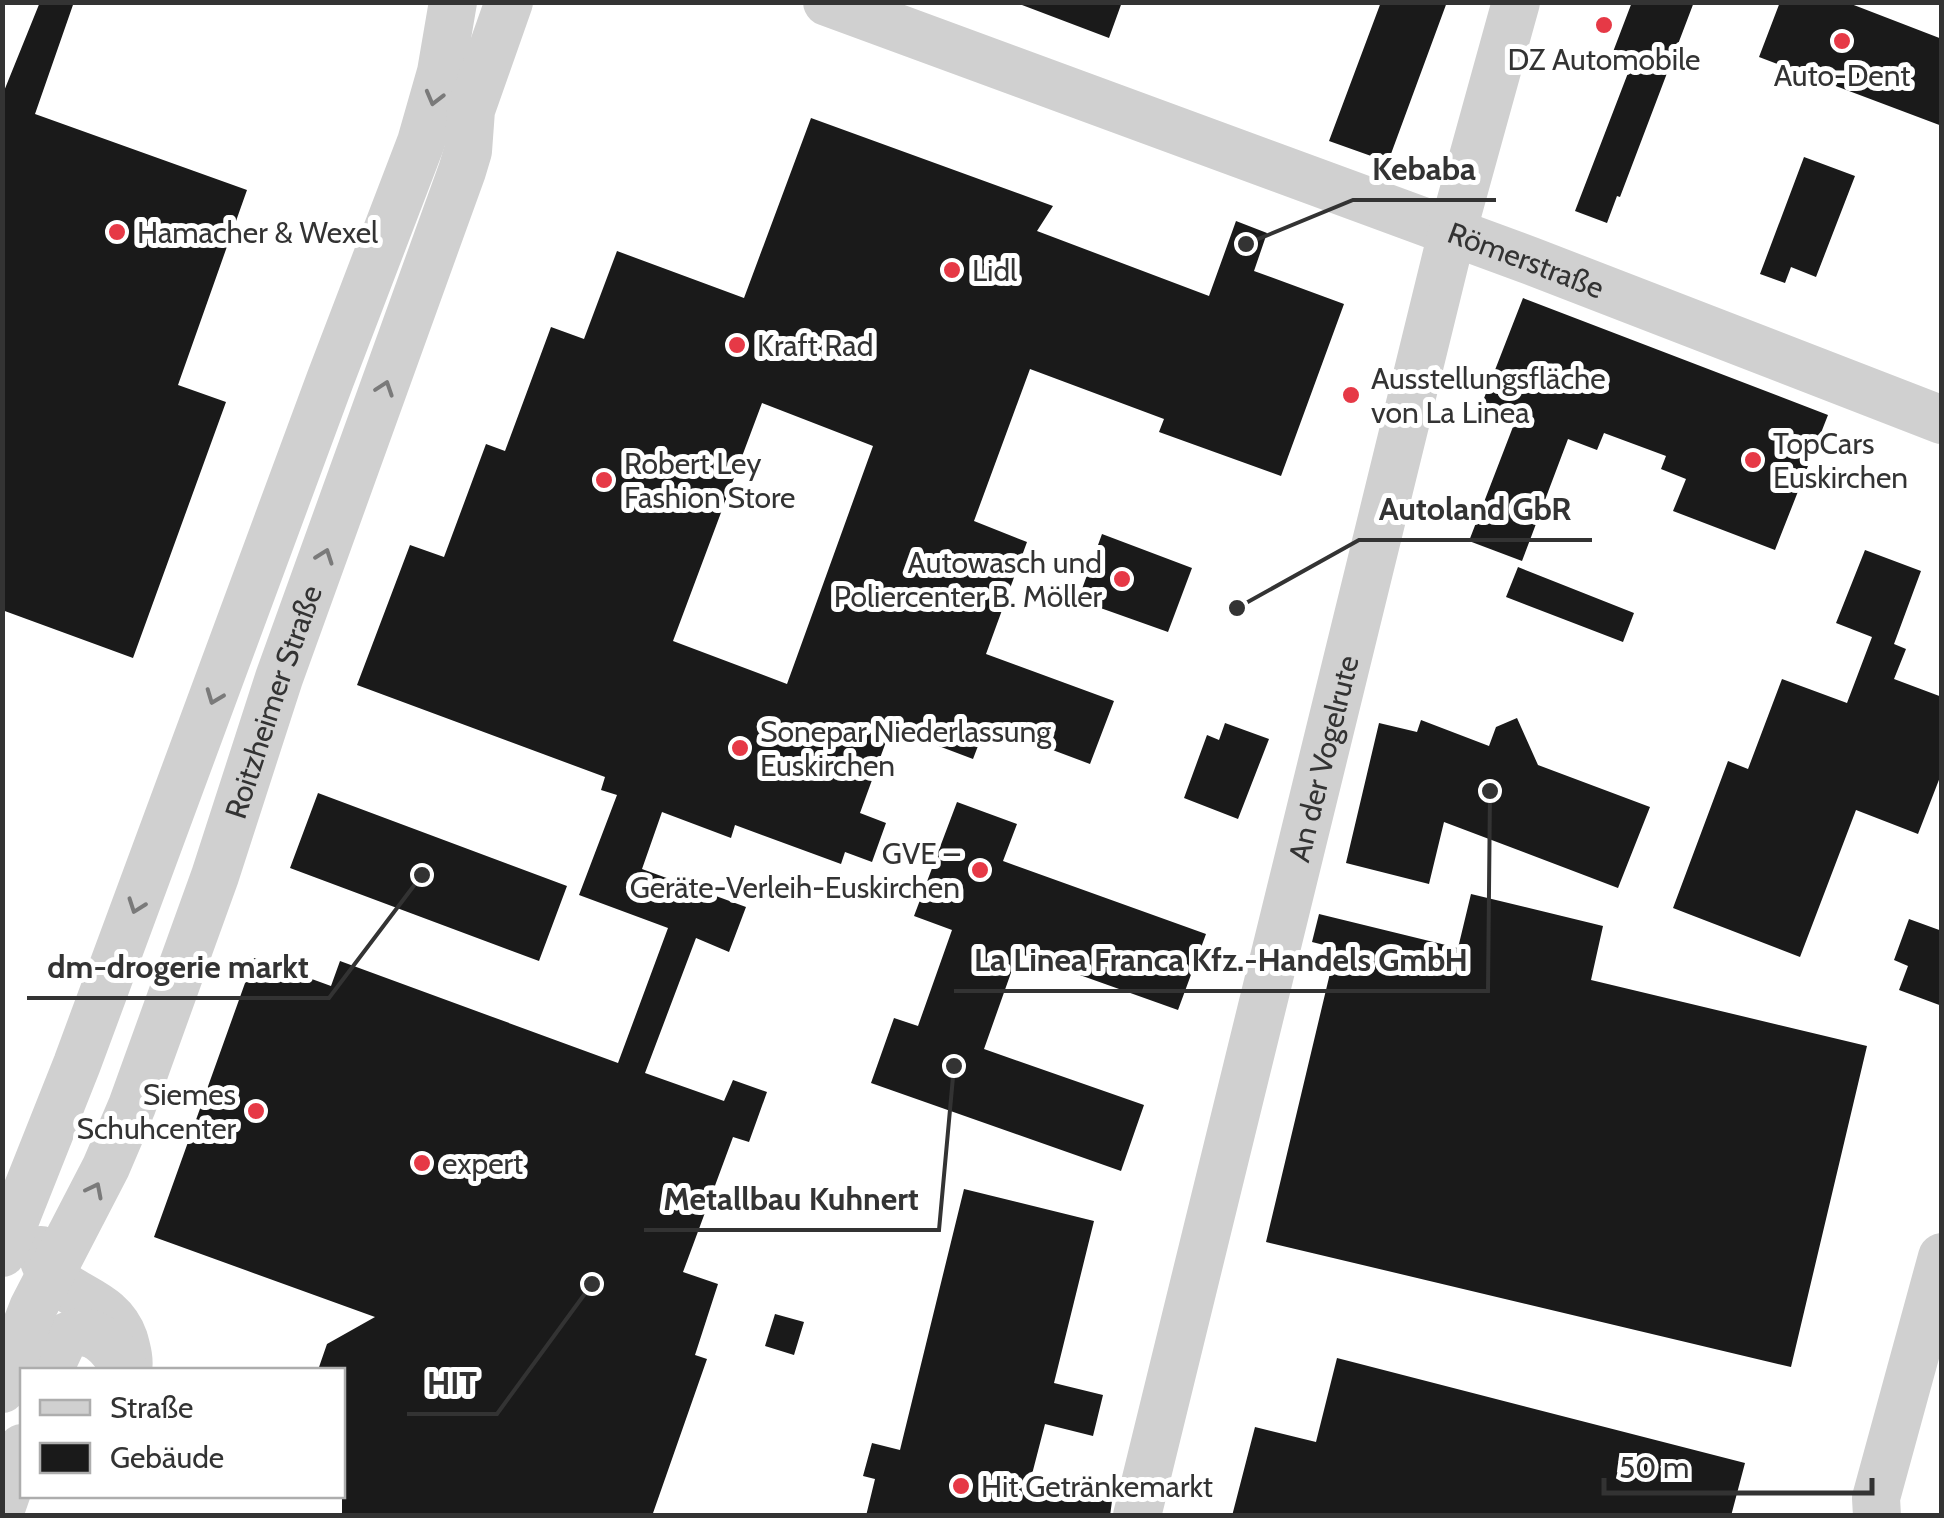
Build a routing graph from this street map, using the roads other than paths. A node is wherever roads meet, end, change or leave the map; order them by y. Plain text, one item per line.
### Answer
1 (453, 2) edge
2 (508, 2) edge
3 (827, 2) edge
4 (1516, 2) edge
5 (1452, 233) junction
6 (330, 380) junction
7 (1942, 420) edge
8 (352, 480) junction
9 (248, 606) junction
10 (267, 688) junction
11 (31, 1187) junction
12 (2, 1253) edge
13 (1942, 1257) edge
14 (52, 1277) junction
15 (51, 1368) edge
16 (125, 1368) edge
17 (126, 1368) edge
18 (2, 1389) edge
19 (20, 1454) edge
20 (2, 1506) edge
21 (1136, 1516) edge
22 (1877, 1516) edge

1 -> 6 street, Roitzheimer Straße
8 -> 2 street, Roitzheimer Straße
3 - 5 street, Römerstraße
4 - 5 street, An der Vogelrute
5 - 7 street, Römerstraße
5 - 21 street, An der Vogelrute
6 - 8 street
6 - 9 street, Roitzheimer Straße
10 -> 8 street, Roitzheimer Straße
9 - 10 street
9 -> 11 street, Roitzheimer Straße
14 -> 10 street, Roitzheimer Straße
11 - 12 street, Roitzheimer Straße
11 - 14 street
13 - 22 street
14 - 17 street
14 - 18 street, Roitzheimer Straße
15 - 16 street
19 - 20 street

